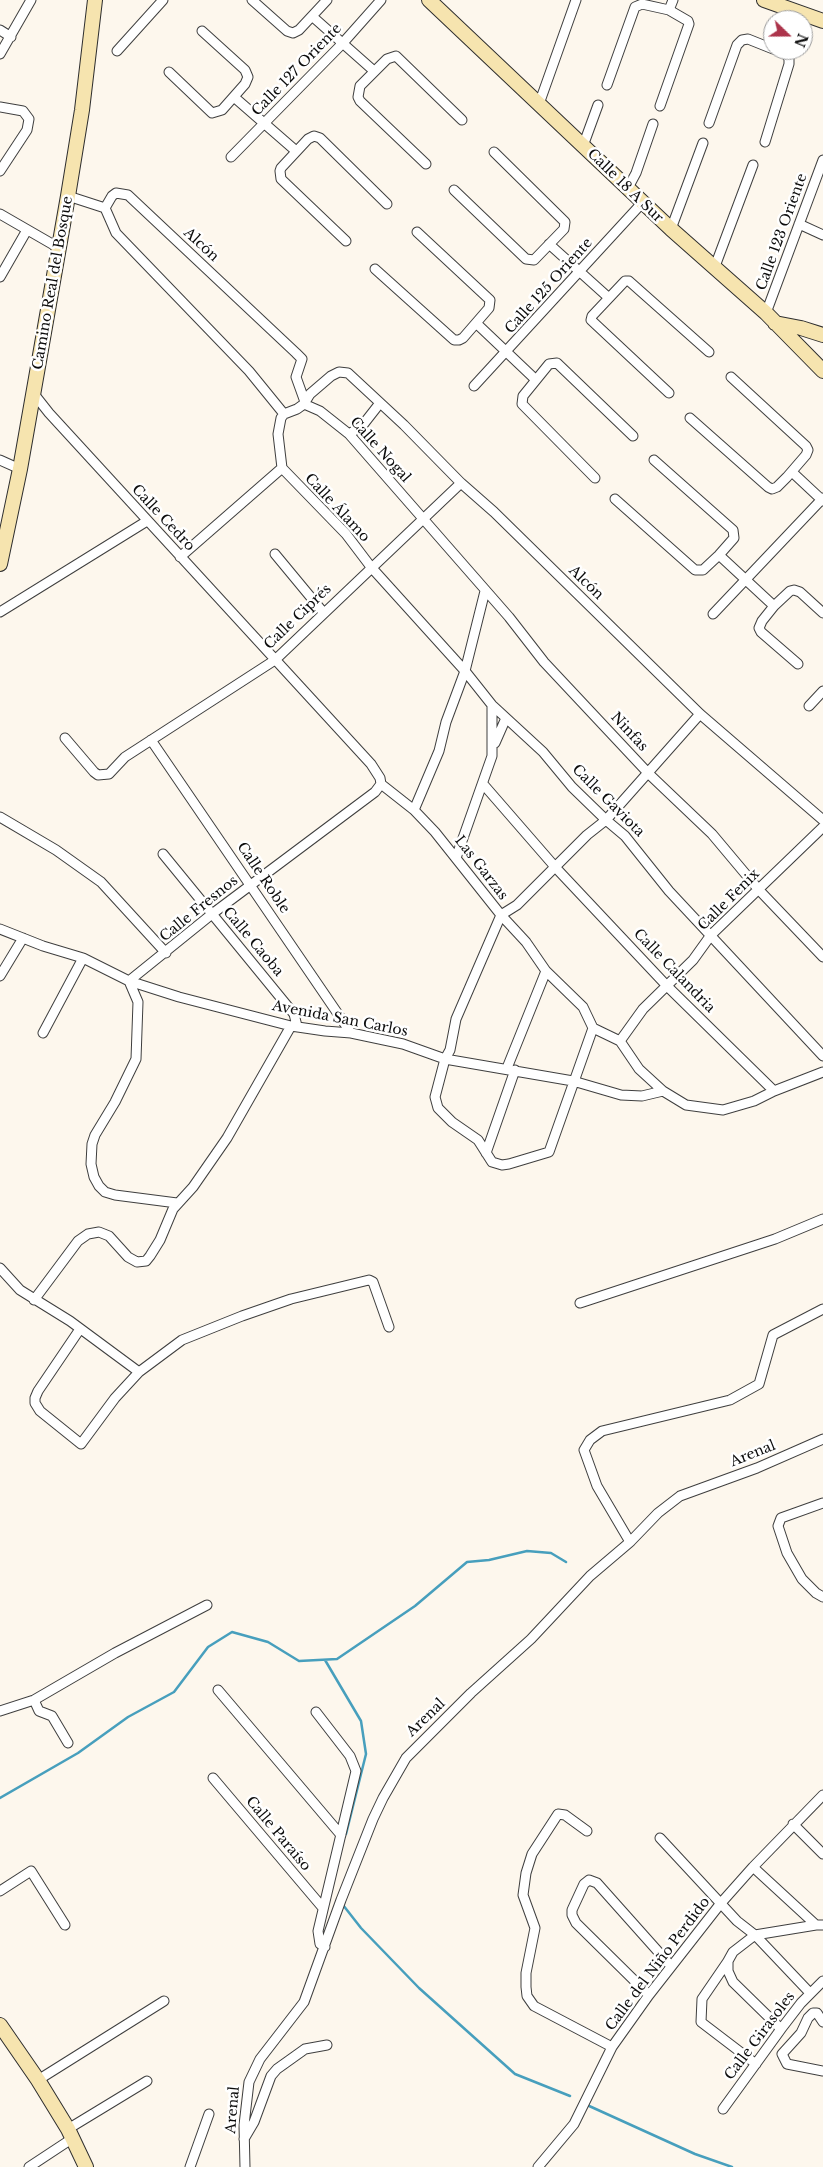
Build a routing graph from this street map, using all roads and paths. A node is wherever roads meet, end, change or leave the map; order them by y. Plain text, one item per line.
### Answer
1 (31, 0) edge
2 (95, 0) edge
3 (164, 0) edge
4 (252, 0) edge
5 (327, 0) edge
6 (381, 0) edge
7 (429, 0) edge
8 (576, 0) edge
9 (673, 0) edge
10 (764, 0) edge
11 (668, 10) junction
12 (780, 10) edge
13 (313, 17) junction
14 (0, 30) edge
15 (202, 31) dead end
16 (11, 37) junction
17 (342, 44) junction
18 (763, 45) edge
19 (117, 51) dead end
20 (0, 54) edge
21 (789, 60) edge
22 (374, 71) junction
23 (168, 72) dead end
24 (607, 85) dead end
25 (234, 97) junction
26 (539, 104) junction
27 (598, 105) dead end
28 (660, 106) dead end
29 (0, 107) edge
30 (462, 120) dead end
31 (709, 123) dead end
32 (265, 124) junction
33 (653, 124) dead end
34 (764, 142) dead end
35 (703, 143) dead end
36 (583, 146) junction
37 (296, 151) junction
38 (494, 152) dead end
39 (231, 157) dead end
40 (823, 160) edge
41 (426, 164) dead end
42 (753, 165) dead end
43 (0, 171) edge
44 (628, 188) junction
45 (454, 190) dead end
46 (68, 196) junction
47 (643, 202) junction
48 (386, 204) dead end
49 (104, 208) junction
50 (0, 214) edge
51 (799, 224) junction
52 (671, 229) junction
53 (27, 230) junction
54 (417, 232) dead end
55 (823, 235) edge
56 (346, 241) dead end
57 (549, 244) junction
58 (59, 248) junction
59 (714, 269) junction
60 (375, 270) dead end
61 (581, 271) junction
62 (0, 277) edge
63 (609, 298) junction
64 (771, 318) junction
65 (476, 323) junction
66 (823, 336) edge
67 (508, 352) junction
68 (709, 352) dead end
69 (823, 371) edge
70 (731, 376) dead end
71 (536, 380) junction
72 (474, 386) dead end
73 (669, 393) dead end
74 (34, 394) junction
75 (304, 403) junction
76 (380, 403) junction
77 (284, 414) junction
78 (690, 418) dead end
79 (349, 434) junction
80 (632, 436) dead end
81 (0, 460) edge
82 (654, 460) dead end
83 (282, 468) junction
84 (20, 469) junction
85 (792, 472) junction
86 (595, 478) dead end
87 (461, 483) junction
88 (615, 499) dead end
89 (823, 499) edge
90 (422, 519) junction
91 (147, 521) junction
92 (275, 554) dead end
93 (719, 555) junction
94 (180, 557) junction
95 (0, 564) edge
96 (371, 567) junction
97 (747, 579) junction
98 (485, 591) junction
99 (774, 606) junction
100 (0, 612) edge
101 (323, 612) junction
102 (823, 613) edge
103 (713, 614) dead end
104 (274, 660) junction
105 (798, 664) dead end
106 (465, 671) junction
107 (823, 691) edge
108 (492, 705) junction
109 (808, 706) dead end
110 (700, 714) junction
111 (506, 718) junction
112 (65, 738) dead end
113 (151, 740) junction
114 (494, 746) junction
115 (649, 774) junction
116 (381, 784) junction
117 (483, 784) junction
118 (414, 810) junction
119 (0, 817) edge
120 (606, 820) junction
121 (823, 820) edge
122 (823, 826) edge
123 (163, 854) dead end
124 (456, 858) junction
125 (556, 868) junction
126 (251, 885) junction
127 (759, 890) junction
128 (212, 914) junction
129 (501, 915) junction
130 (0, 929) edge
131 (711, 935) junction
132 (23, 938) junction
133 (166, 953) junction
134 (823, 957) edge
135 (83, 958) junction
136 (546, 971) junction
137 (0, 976) edge
138 (129, 981) junction
139 (668, 986) junction
140 (294, 1026) junction
141 (593, 1028) junction
142 (43, 1033) dead end
143 (351, 1033) junction
144 (620, 1041) junction
145 (823, 1056) edge
146 (445, 1059) junction
147 (511, 1069) junction
148 (823, 1072) edge
149 (573, 1081) junction
150 (774, 1091) junction
151 (663, 1092) junction
152 (486, 1153) junction
153 (177, 1203) junction
154 (823, 1219) edge
155 (0, 1268) edge
156 (34, 1300) junction
157 (580, 1303) dead end
158 (823, 1309) edge
159 (389, 1327) dead end
160 (80, 1329) junction
161 (139, 1372) junction
162 (823, 1439) edge
163 (823, 1503) edge
164 (630, 1542) junction
165 (823, 1597) edge
166 (207, 1605) dead end
167 (218, 1690) dead end
168 (34, 1700) junction
169 (0, 1711) edge
170 (316, 1712) dead end
171 (68, 1743) dead end
172 (213, 1778) dead end
173 (823, 1795) edge
174 (793, 1824) junction
175 (587, 1831) dead end
176 (341, 1835) junction
177 (660, 1838) dead end
178 (823, 1854) edge
179 (753, 1867) junction
180 (0, 1891) edge
181 (721, 1903) junction
182 (323, 1908) junction
183 (65, 1925) dead end
184 (819, 1925) edge
185 (755, 1935) junction
186 (324, 1947) junction
187 (728, 1961) junction
188 (672, 1966) junction
189 (823, 1981) edge
190 (810, 1993) junction
191 (649, 1995) junction
192 (164, 2001) dead end
193 (823, 2022) edge
194 (0, 2025) edge
195 (781, 2029) junction
196 (327, 2045) dead end
197 (612, 2047) junction
198 (756, 2064) junction
199 (823, 2071) edge
200 (38, 2080) junction
201 (147, 2081) dead end
202 (723, 2109) dead end
203 (209, 2114) dead end
204 (70, 2133) junction
205 (244, 2139) junction
206 (542, 2166) edge
207 (29, 2167) edge
208 (86, 2167) edge
209 (190, 2167) edge
210 (245, 2167) edge

1 - 16 street
2 - 46 street, Camino Real del Bosque
3 - 19 street
4 - 13 street
5 - 13 street
6 - 17 street, Calle 127 Oriente
7 - 26 street, Calle 18 A Sur
8 - 26 street
9 - 11 street
10 - 12 street
11 - 24 street
11 - 28 street
13 - 17 street
14 - 16 street
15 - 25 street
16 - 20 street
17 - 22 street
17 - 32 street, Calle 127 Oriente
18 - 31 street
21 - 34 street
22 - 30 street
22 - 41 street
23 - 25 street
25 - 32 street
26 - 36 street, Calle 18 A Sur
27 - 36 street
29 - 43 street
32 - 37 street
32 - 39 street, Calle 127 Oriente
33 - 44 street
35 - 52 street
36 - 44 street, Calle 18 A Sur
37 - 48 street
37 - 56 street
38 - 57 street
40 - 51 street, Calle 123 Oriente
42 - 59 street
44 - 47 street, Calle 18 A Sur
45 - 57 street
46 - 49 street
46 - 58 street, Camino Real del Bosque
47 - 52 street, Calle 18 A Sur
47 - 61 street, Calle 125 Oriente
49 - 75 street, Alcón
49 - 77 street
50 - 53 street
51 - 55 street
51 - 64 street, Calle 123 Oriente
52 - 59 street, Calle 18 A Sur
53 - 58 street
53 - 62 street
54 - 65 street
57 - 61 street
58 - 74 street, Camino Real del Bosque
59 - 64 street, Calle 18 A Sur
60 - 65 street
61 - 63 street
61 - 67 street, Calle 125 Oriente
63 - 68 street
63 - 73 street
64 - 66 street
64 - 69 street, Calle 18 A Sur
65 - 67 street
67 - 71 street
67 - 72 street, Calle 125 Oriente
70 - 85 street
71 - 80 street
71 - 86 street
74 - 84 street, Camino Real del Bosque
74 - 91 street, Calle Cedro
75 - 76 street, Alcón
75 - 77 street
75 - 79 street, Calle Nogal
76 - 79 street
76 - 87 street, Alcón
77 - 83 street
78 - 85 street
79 - 90 street, Calle Nogal
81 - 84 street
82 - 93 street
83 - 94 street
83 - 96 street, Calle Álamo
84 - 95 street, Camino Real del Bosque
85 - 89 street
87 - 90 street, Calle Ciprés
87 - 110 street, Alcón
88 - 93 street
89 - 97 street
90 - 96 street, Calle Ciprés
90 - 98 street, Ninfas
91 - 94 street, Calle Cedro
91 - 100 street
92 - 101 street
93 - 97 street
94 - 104 street, Calle Cedro
96 - 101 street, Calle Ciprés
96 - 106 street, Calle Gaviota
97 - 99 street
97 - 103 street
98 - 106 street
98 - 115 street, Ninfas
99 - 102 street
99 - 105 street
101 - 104 street, Calle Ciprés
104 - 113 street, Calle Ciprés
104 - 116 street, Las Garzas
106 - 108 street, Calle Gaviota
106 - 118 street
107 - 109 street
108 - 111 street, Calle Gaviota
108 - 114 street
110 - 115 street
110 - 121 street, Alcón
111 - 114 street
111 - 120 street, Calle Gaviota
112 - 113 street, Calle Ciprés
113 - 126 street, Calle Roble
114 - 117 street
115 - 120 street
115 - 127 street, Ninfas
116 - 118 street, Las Garzas
116 - 126 street, Calle Fresnos
117 - 124 street
117 - 125 street, Calle Calandria
118 - 124 street, Las Garzas
119 - 133 street
120 - 125 street
120 - 131 street, Calle Gaviota
122 - 127 street, Calle Fenix
123 - 128 street, Calle Caoba
124 - 129 street, Las Garzas
125 - 129 street
125 - 139 street, Calle Calandria
126 - 128 street, Calle Fresnos
126 - 143 street, Calle Roble
127 - 131 street, Calle Fenix
127 - 134 street, Ninfas
128 - 133 street, Calle Fresnos
128 - 140 street, Calle Caoba
129 - 136 street, Las Garzas
129 - 146 street
130 - 132 street, Avenida San Carlos
131 - 139 street, Calle Fenix
131 - 145 street, Calle Gaviota
132 - 135 street, Avenida San Carlos
132 - 137 street
133 - 138 street, Calle Fresnos
135 - 138 street, Avenida San Carlos
135 - 142 street
136 - 141 street, Las Garzas
136 - 147 street
138 - 140 street, Avenida San Carlos
138 - 153 street
139 - 144 street, Calle Fenix
139 - 150 street, Calle Calandria
140 - 143 street, Avenida San Carlos
140 - 153 street
141 - 144 street
141 - 149 street
143 - 146 street, Avenida San Carlos
144 - 151 street
146 - 147 street, Avenida San Carlos
146 - 152 street
147 - 149 street, Avenida San Carlos
147 - 152 street
148 - 150 street
149 - 151 street, Avenida San Carlos
149 - 152 street
150 - 151 street
153 - 156 street
154 - 157 street
155 - 156 street
156 - 160 street
158 - 164 street
159 - 161 street
160 - 161 street
160 - 161 street
162 - 164 street, Arenal
163 - 165 street
164 - 186 street, Arenal
166 - 168 street
167 - 176 street
168 - 169 street
168 - 171 street
170 - 176 street
172 - 182 street, Calle Paraíso
173 - 174 street, Calle del Niño Perdido
174 - 178 street
174 - 179 street, Calle del Niño Perdido
175 - 197 street
176 - 182 street
177 - 181 street
179 - 181 street, Calle del Niño Perdido
179 - 184 street
180 - 183 street
181 - 185 street
181 - 188 street, Calle del Niño Perdido
182 - 186 street
184 - 185 street
185 - 187 street
185 - 190 street
186 - 205 street, Arenal
187 - 195 street
187 - 198 street
188 - 191 street, Calle del Niño Perdido
188 - 191 street
189 - 190 street, Calle Girasoles
190 - 195 street, Calle Girasoles
191 - 197 street, Calle del Niño Perdido
192 - 200 street
193 - 199 street
194 - 200 street
195 - 198 street, Calle Girasoles
196 - 205 street
197 - 206 street, Calle del Niño Perdido
198 - 202 street, Calle Girasoles
200 - 204 street
201 - 204 street
203 - 209 street
204 - 207 street
204 - 208 street
205 - 210 street, Arenal

